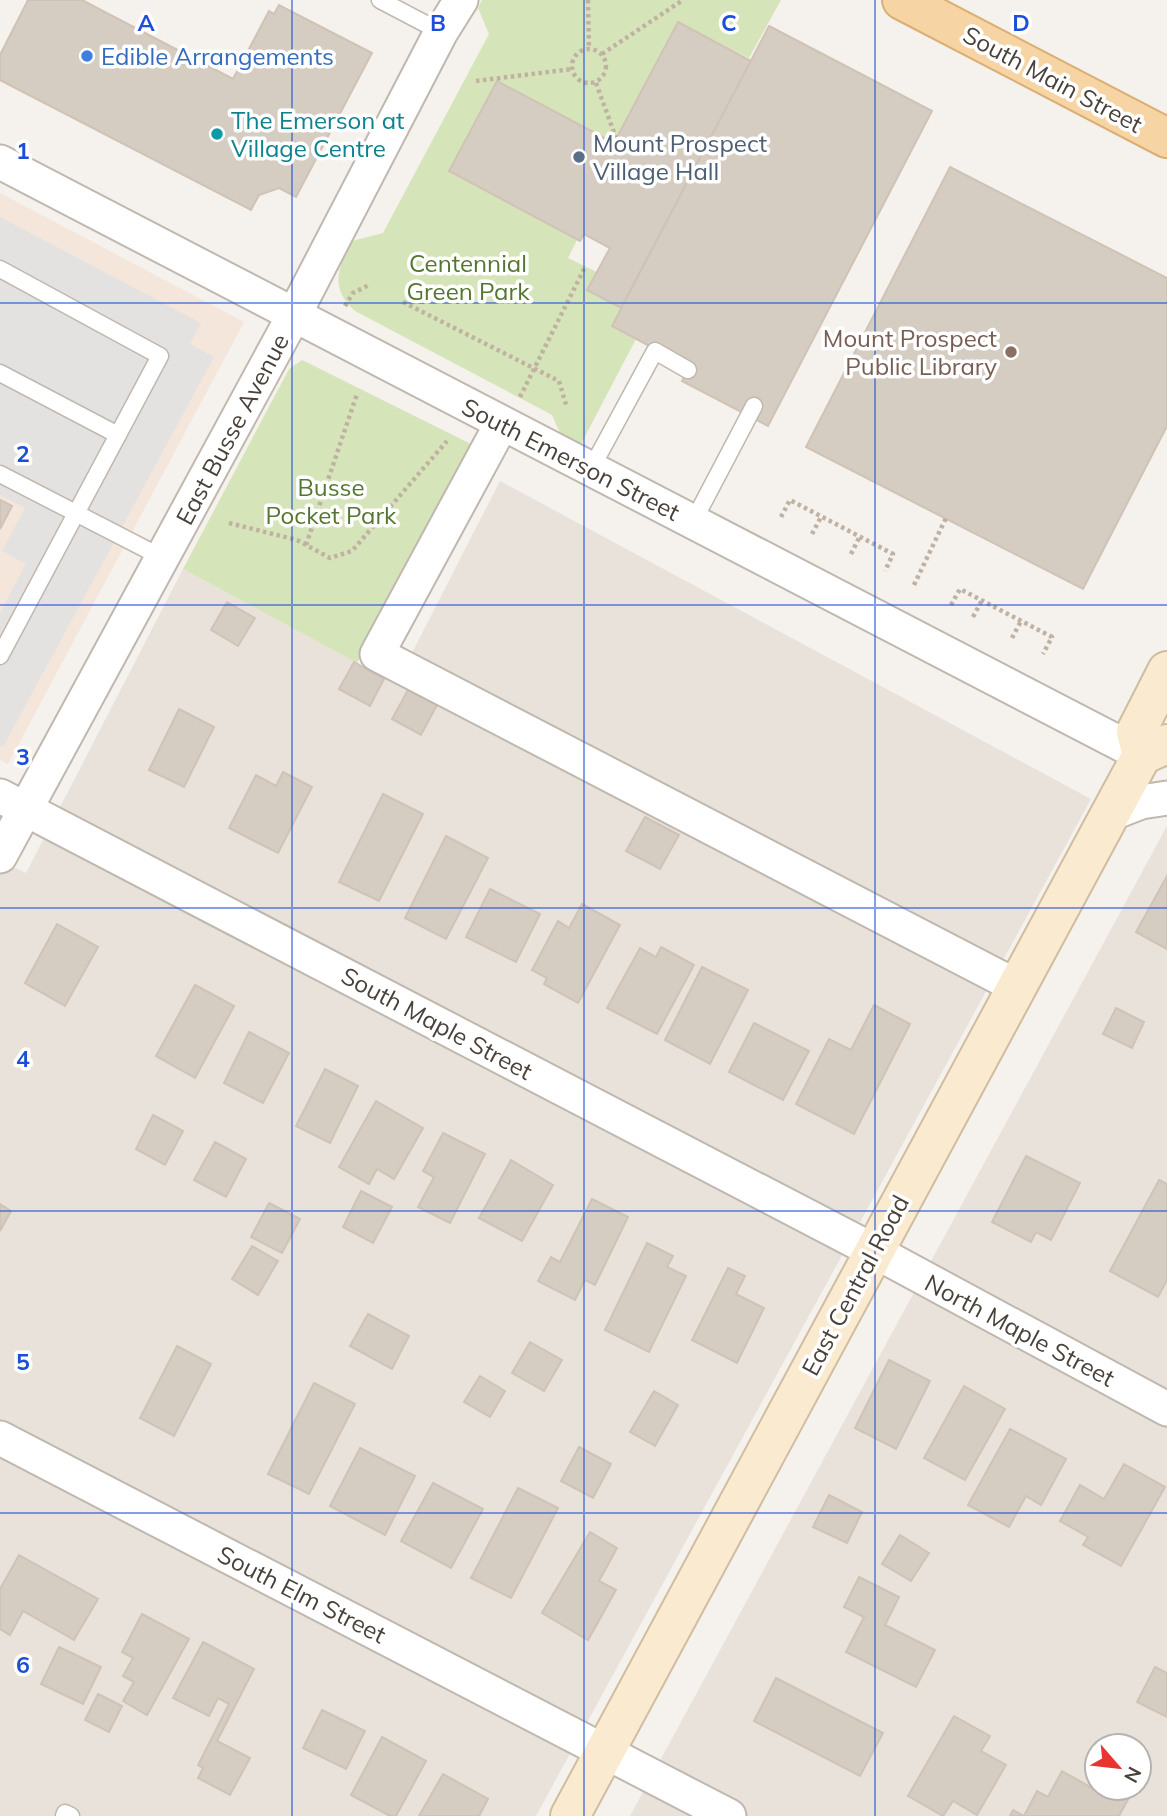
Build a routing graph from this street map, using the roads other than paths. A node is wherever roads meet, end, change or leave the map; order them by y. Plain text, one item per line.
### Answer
1 (380, 0) edge
2 (461, 0) edge
3 (902, 0) edge
4 (441, 32) junction
5 (1167, 138) edge
6 (0, 162) edge
7 (0, 270) edge
8 (294, 315) junction
9 (688, 370) dead end
10 (0, 373) edge
11 (754, 405) dead end
12 (511, 410) junction
13 (118, 435) junction
14 (591, 469) junction
15 (0, 474) edge
16 (77, 514) junction
17 (693, 522) junction
18 (163, 558) junction
19 (0, 656) edge
20 (1167, 671) edge
21 (1155, 749) edge
22 (1167, 798) edge
23 (12, 802) edge
24 (1110, 814) junction
25 (0, 856) edge
26 (1016, 986) junction
27 (873, 1251) junction
28 (1167, 1409) edge
29 (0, 1438) edge
30 (605, 1751) junction
31 (64, 1816) edge
32 (71, 1816) edge
33 (570, 1816) edge
34 (729, 1816) edge

1 - 4 lane
2 - 4 street, East Busse Avenue
3 - 5 main road, South Main Street
4 - 8 street, East Busse Avenue
6 - 8 street, South Emerson Street
7 - 13 lane
8 - 12 street, South Emerson Street
8 - 18 street, East Busse Avenue
9 - 14 lane
10 - 13 lane
11 - 17 lane
12 - 14 street, South Emerson Street
12 - 26 street
13 - 16 lane
14 - 17 street, South Emerson Street
15 - 16 lane
16 - 18 lane
16 - 19 lane
17 - 21 street, South Emerson Street
18 - 23 street, East Busse Avenue
20 - 21 main road
21 - 24 main road, East Central Road
22 - 24 street
23 - 25 street, East Busse Avenue
23 - 27 street, South Maple Street
24 - 26 main road, East Central Road
26 - 27 main road, East Central Road
27 - 28 street, North Maple Street
27 - 30 main road, East Central Road
29 - 30 street, South Elm Street
30 - 33 main road, East Central Road
30 - 34 street, South Elm Street
31 - 32 lane

